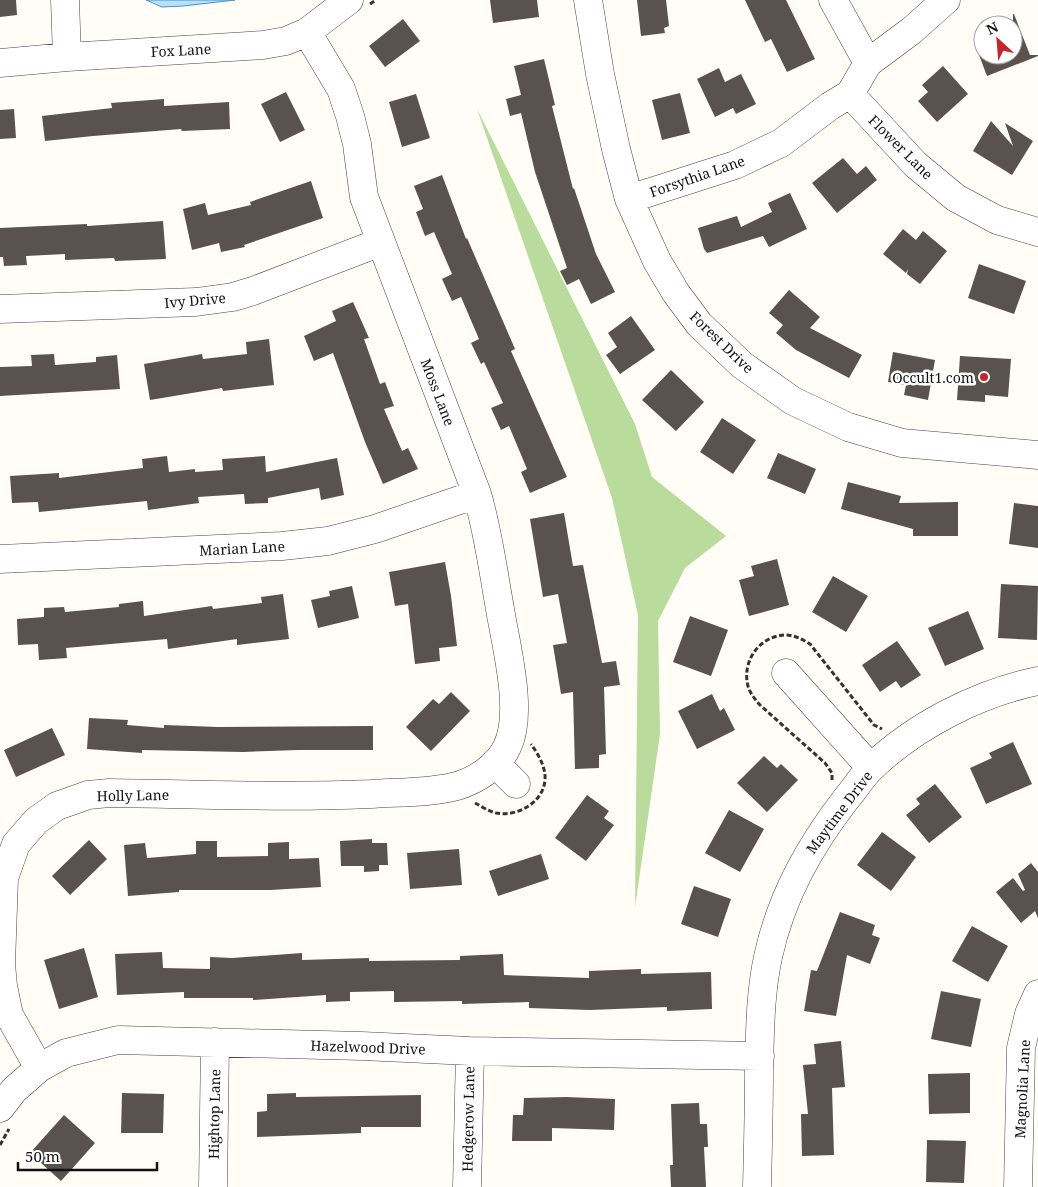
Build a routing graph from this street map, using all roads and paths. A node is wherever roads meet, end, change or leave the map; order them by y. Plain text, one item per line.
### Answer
1 (65, 0) edge
2 (376, 0) edge
3 (588, 0) edge
4 (833, 0) edge
5 (946, 0) edge
6 (359, 3) edge
7 (307, 32) junction
8 (67, 57) junction
9 (0, 63) edge
10 (868, 64) junction
11 (850, 94) junction
12 (629, 199) junction
13 (1038, 232) edge
14 (381, 242) junction
15 (0, 309) edge
16 (1038, 455) edge
17 (477, 494) junction
18 (0, 559) edge
19 (786, 673) dead end
20 (1038, 681) edge
21 (885, 729) dead end
22 (530, 743) dead end
23 (495, 763) junction
24 (871, 768) junction
25 (516, 784) dead end
26 (829, 788) dead end
27 (467, 802) dead end
28 (1038, 994) edge
29 (216, 1042) junction
30 (470, 1051) junction
31 (760, 1056) junction
32 (39, 1068) junction
33 (1029, 1097) edge
34 (6, 1117) edge
35 (0, 1145) edge
36 (212, 1187) edge
37 (467, 1187) edge
38 (757, 1187) edge
39 (1018, 1187) edge

1 - 8 street
2 - 6 path
3 - 12 street, Forest Drive
4 - 10 street
5 - 10 street, Forsythia Lane
6 - 7 street, Fox Lane
7 - 8 street, Fox Lane
7 - 14 street, Moss Lane
8 - 9 street, Fox Lane
10 - 11 street, Forsythia Lane
11 - 12 street, Forsythia Lane
11 - 13 street, Flower Lane
12 - 16 street, Forest Drive
14 - 15 street, Ivy Drive
14 - 17 street, Moss Lane
17 - 18 street, Marian Lane
17 - 23 street, Moss Lane
19 - 24 street
20 - 24 street, Maytime Drive
21 - 26 path
22 - 27 path
23 - 25 street
23 - 32 street, Holly Lane
24 - 31 street, Maytime Drive
28 - 33 street, Magnolia Lane
29 - 30 street, Hazelwood Drive
29 - 32 street, Hazelwood Drive
29 - 36 street, Hightop Lane
30 - 31 street, Hazelwood Drive
30 - 37 street, Hedgerow Lane
31 - 38 street, Maytime Drive
32 - 34 street, Hazelwood Drive
33 - 39 street, Magnolia Lane
34 - 35 path

